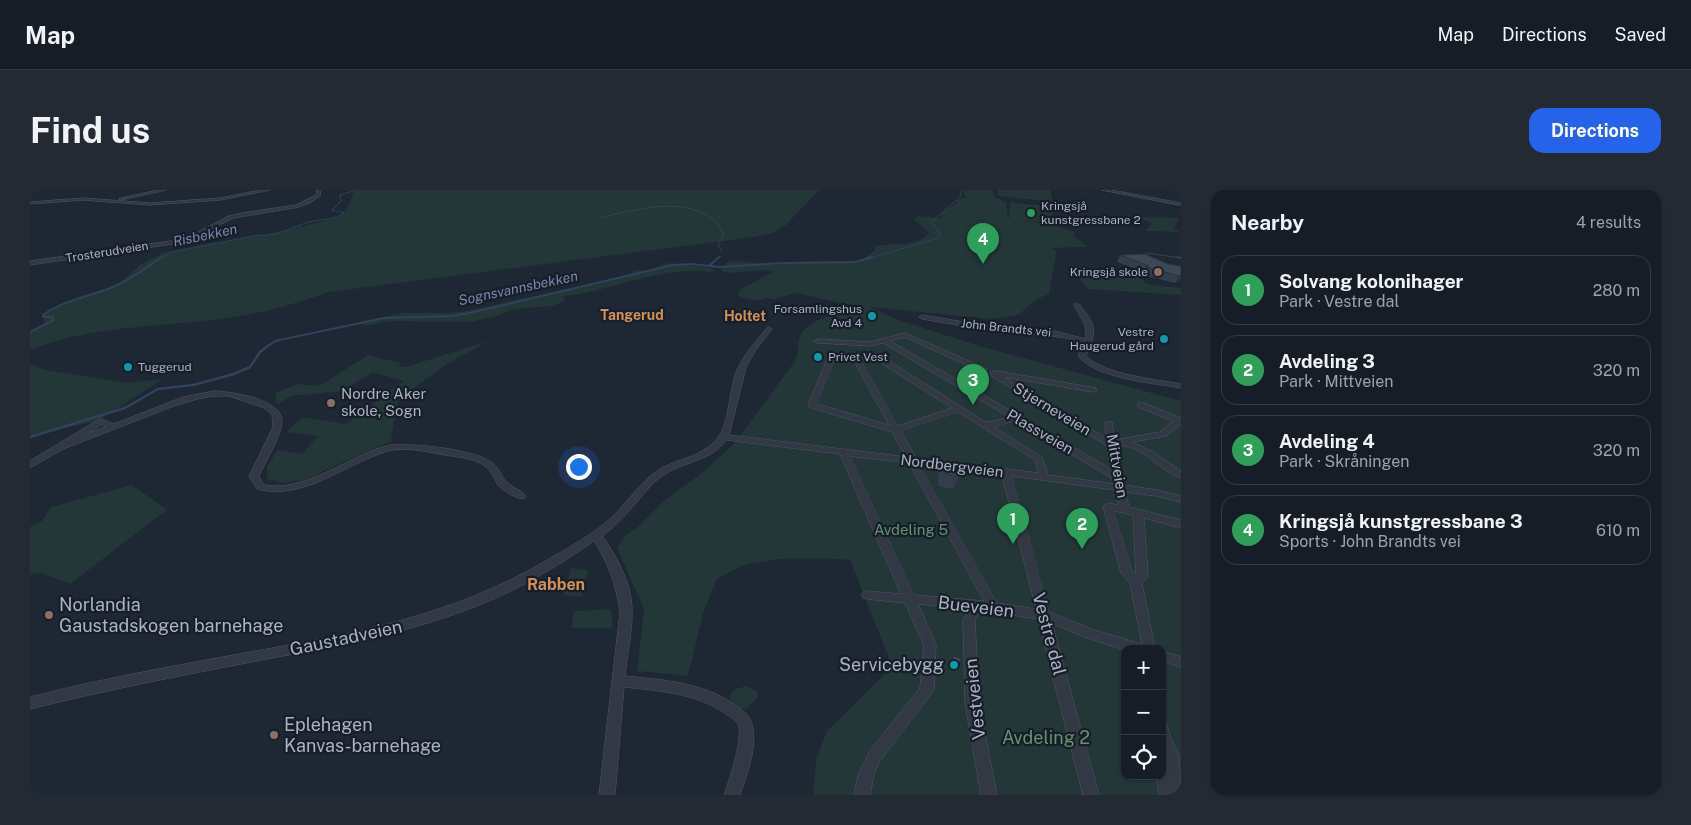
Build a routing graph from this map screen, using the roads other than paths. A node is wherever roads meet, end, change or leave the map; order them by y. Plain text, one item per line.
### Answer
1 (164, 190) edge
2 (268, 190) edge
3 (318, 190) edge
4 (1104, 190) edge
5 (114, 201) junction
6 (30, 203) edge
7 (1181, 204) edge
8 (30, 264) edge
9 (1076, 305) dead end
10 (922, 317) dead end
11 (769, 329) dead end
12 (818, 341) dead end
13 (885, 341) junction
14 (1088, 342) junction
15 (854, 355) junction
16 (996, 373) junction
17 (1181, 386) edge
18 (1094, 390) dead end
19 (1141, 405) dead end
20 (958, 409) junction
21 (1016, 418) junction
22 (1180, 420) edge
23 (984, 424) junction
24 (1109, 424) dead end
25 (896, 430) junction
26 (723, 437) junction
27 (1124, 442) junction
28 (1110, 444) junction
29 (844, 452) junction
30 (914, 461) junction
31 (30, 465) edge
32 (1006, 472) junction
33 (1181, 475) edge
34 (1044, 477) junction
35 (1119, 482) junction
36 (521, 496) dead end
37 (1181, 499) edge
38 (1124, 509) junction
39 (1138, 513) junction
40 (1181, 524) edge
41 (598, 540) dead end
42 (1136, 581) junction
43 (867, 595) dead end
44 (908, 599) junction
45 (978, 605) junction
46 (993, 607) junction
47 (1044, 615) junction
48 (1127, 645) edge
49 (1148, 645) edge
50 (1166, 657) edge
51 (1181, 662) edge
52 (618, 681) junction
53 (30, 703) edge
54 (1166, 744) edge
55 (1164, 780) edge
56 (607, 795) edge
57 (732, 795) edge
58 (862, 795) edge
59 (989, 795) edge
60 (1091, 795) edge
61 (1167, 795) edge
62 (1179, 795) edge

1 - 5 street
2 - 5 street
3 - 8 street, Trosterudveien
4 - 7 street
5 - 6 street
9 - 14 street
10 - 14 street, John Brandts vei
11 - 26 street
12 - 13 street
13 - 16 street
13 - 21 street, Plassveien
14 - 17 street
15 - 20 street
15 - 25 street
15 - 25 street
16 - 18 street
16 - 28 street, Stjerneveien
19 - 22 street
20 - 23 street
20 - 25 street
21 - 23 street
21 - 35 street, Plassveien
22 - 27 street
23 - 34 street
24 - 28 street, Mittveien
25 - 30 street
26 - 29 street, Nordbergveien
26 - 53 street, Gaustadveien
27 - 28 street
27 - 33 street
28 - 35 street, Mittveien
29 - 30 street, Nordbergveien
29 - 44 street
30 - 32 street, Nordbergveien
30 - 46 street
31 - 36 street
32 - 34 street, Nordbergveien
32 - 47 street, Vestre dal
34 - 35 street, Nordbergveien
35 - 37 street, Nordbergveien
35 - 38 street, Mittveien
38 - 39 street, Mittveien
38 - 42 street, Mittveien
39 - 40 street
39 - 42 street, Mittveien
41 - 52 street
42 - 49 street, Mittveien
43 - 44 street, Bueveien
44 - 45 street, Bueveien
44 - 58 street
45 - 46 street, Bueveien
45 - 59 street, Vestveien
46 - 47 street, Bueveien
47 - 48 street, Bueveien
47 - 60 street, Vestre dal
50 - 51 street
52 - 56 street
52 - 57 street
54 - 62 street
55 - 61 street

